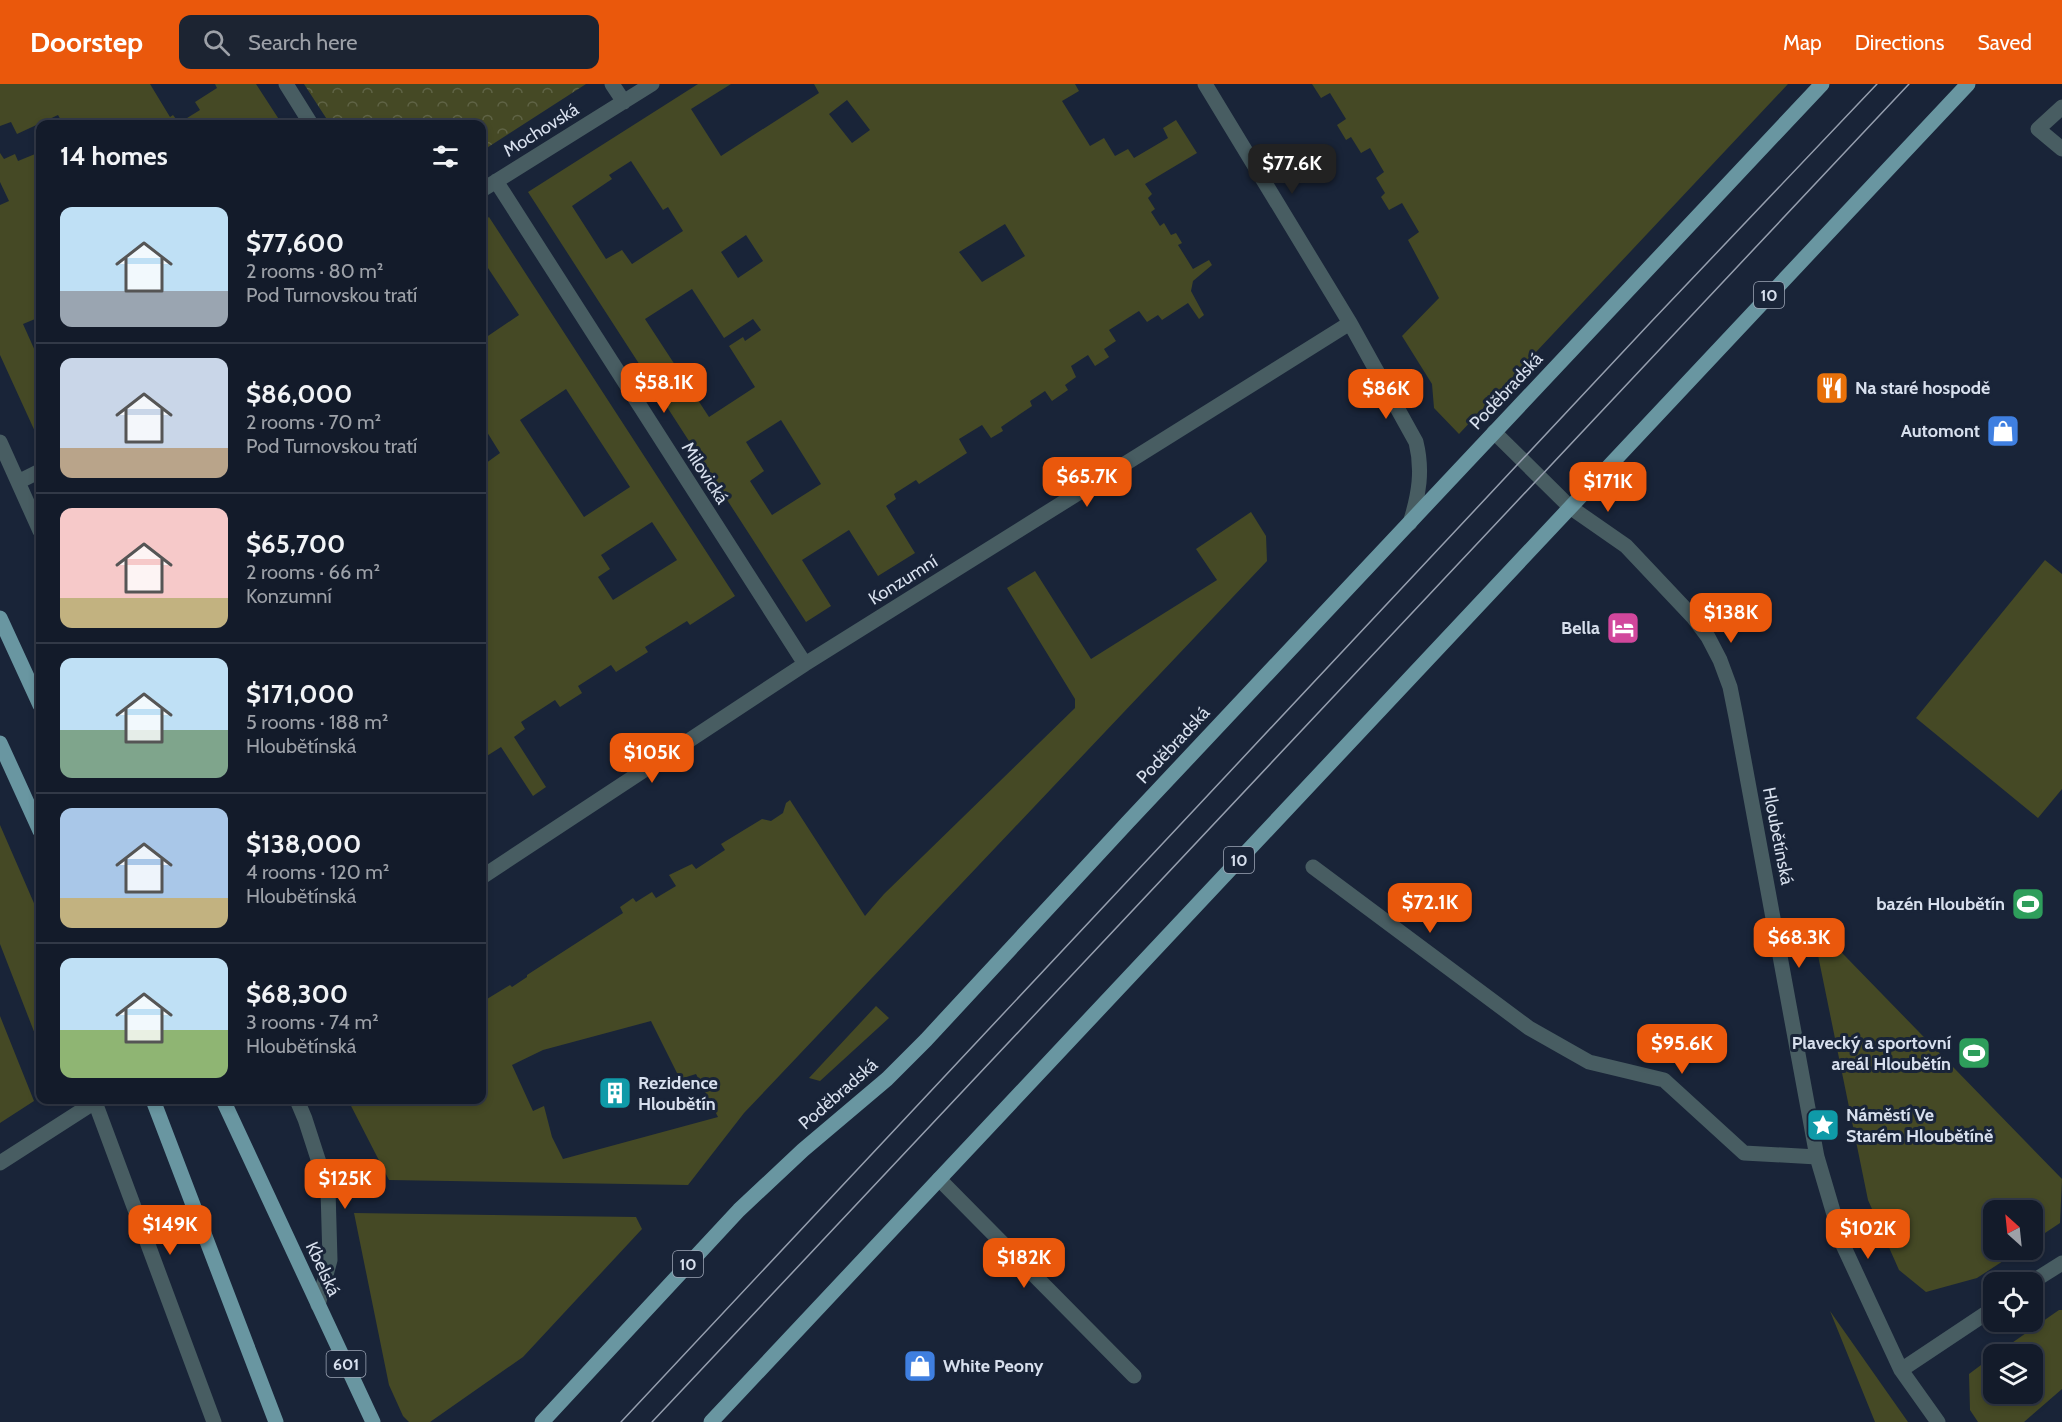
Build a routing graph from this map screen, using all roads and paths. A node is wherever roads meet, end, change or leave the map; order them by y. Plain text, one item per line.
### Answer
1 (285, 84) edge
2 (612, 84) edge
3 (652, 84) edge
4 (1204, 84) edge
5 (1822, 84) edge
6 (1968, 84) edge
7 (624, 102) junction
8 (2062, 107) edge
9 (308, 120) edge
10 (2062, 149) edge
11 (496, 181) junction
12 (486, 187) edge
13 (1350, 323) junction
14 (1494, 432) junction
15 (0, 442) edge
16 (0, 472) edge
17 (36, 473) edge
18 (18, 482) junction
19 (1570, 507) junction
20 (36, 522) edge
21 (1410, 523) junction
22 (0, 618) edge
23 (805, 664) junction
24 (36, 696) edge
25 (0, 743) edge
26 (36, 822) edge
27 (1314, 867) dead end
28 (486, 874) edge
29 (92, 1104) edge
30 (98, 1104) edge
31 (155, 1104) edge
32 (225, 1104) edge
33 (299, 1104) edge
34 (1817, 1157) junction
35 (0, 1163) edge
36 (939, 1179) junction
37 (2062, 1263) edge
38 (2043, 1275) edge
39 (318, 1305) junction
40 (1983, 1315) edge
41 (1900, 1370) junction
42 (1134, 1376) dead end
43 (214, 1422) edge
44 (276, 1422) edge
45 (373, 1422) edge
46 (542, 1422) edge
47 (711, 1422) edge
48 (1938, 1422) edge

1 - 9 street
2 - 7 street
3 - 7 street, Mochovská
4 - 13 street
5 - 14 main road, Poděbradská / 10
6 - 19 main road, 10
7 - 11 street, Mochovská
8 - 10 street
11 - 12 street, Mochovská
11 - 23 street, Milovická
13 - 21 street
13 - 23 street, Konzumní
14 - 19 street, Hloubětínská
14 - 21 main road, Poděbradská / 10
15 - 18 street
16 - 18 street
17 - 18 street
18 - 20 street
19 - 34 street, Hloubětínská
19 - 36 main road, 10
21 - 46 main road, Poděbradská / 10
22 - 24 main road
23 - 28 street, Konzumní
25 - 26 main road
27 - 34 street
29 - 35 street
30 - 43 street
31 - 44 main road
32 - 39 main road, Kbelská / 601
33 - 39 street
34 - 41 street, Hloubětínská
36 - 42 street
36 - 47 main road, 10
37 - 38 street
39 - 45 main road, Kbelská / 601
40 - 41 street
41 - 48 street, Hloubětínská

